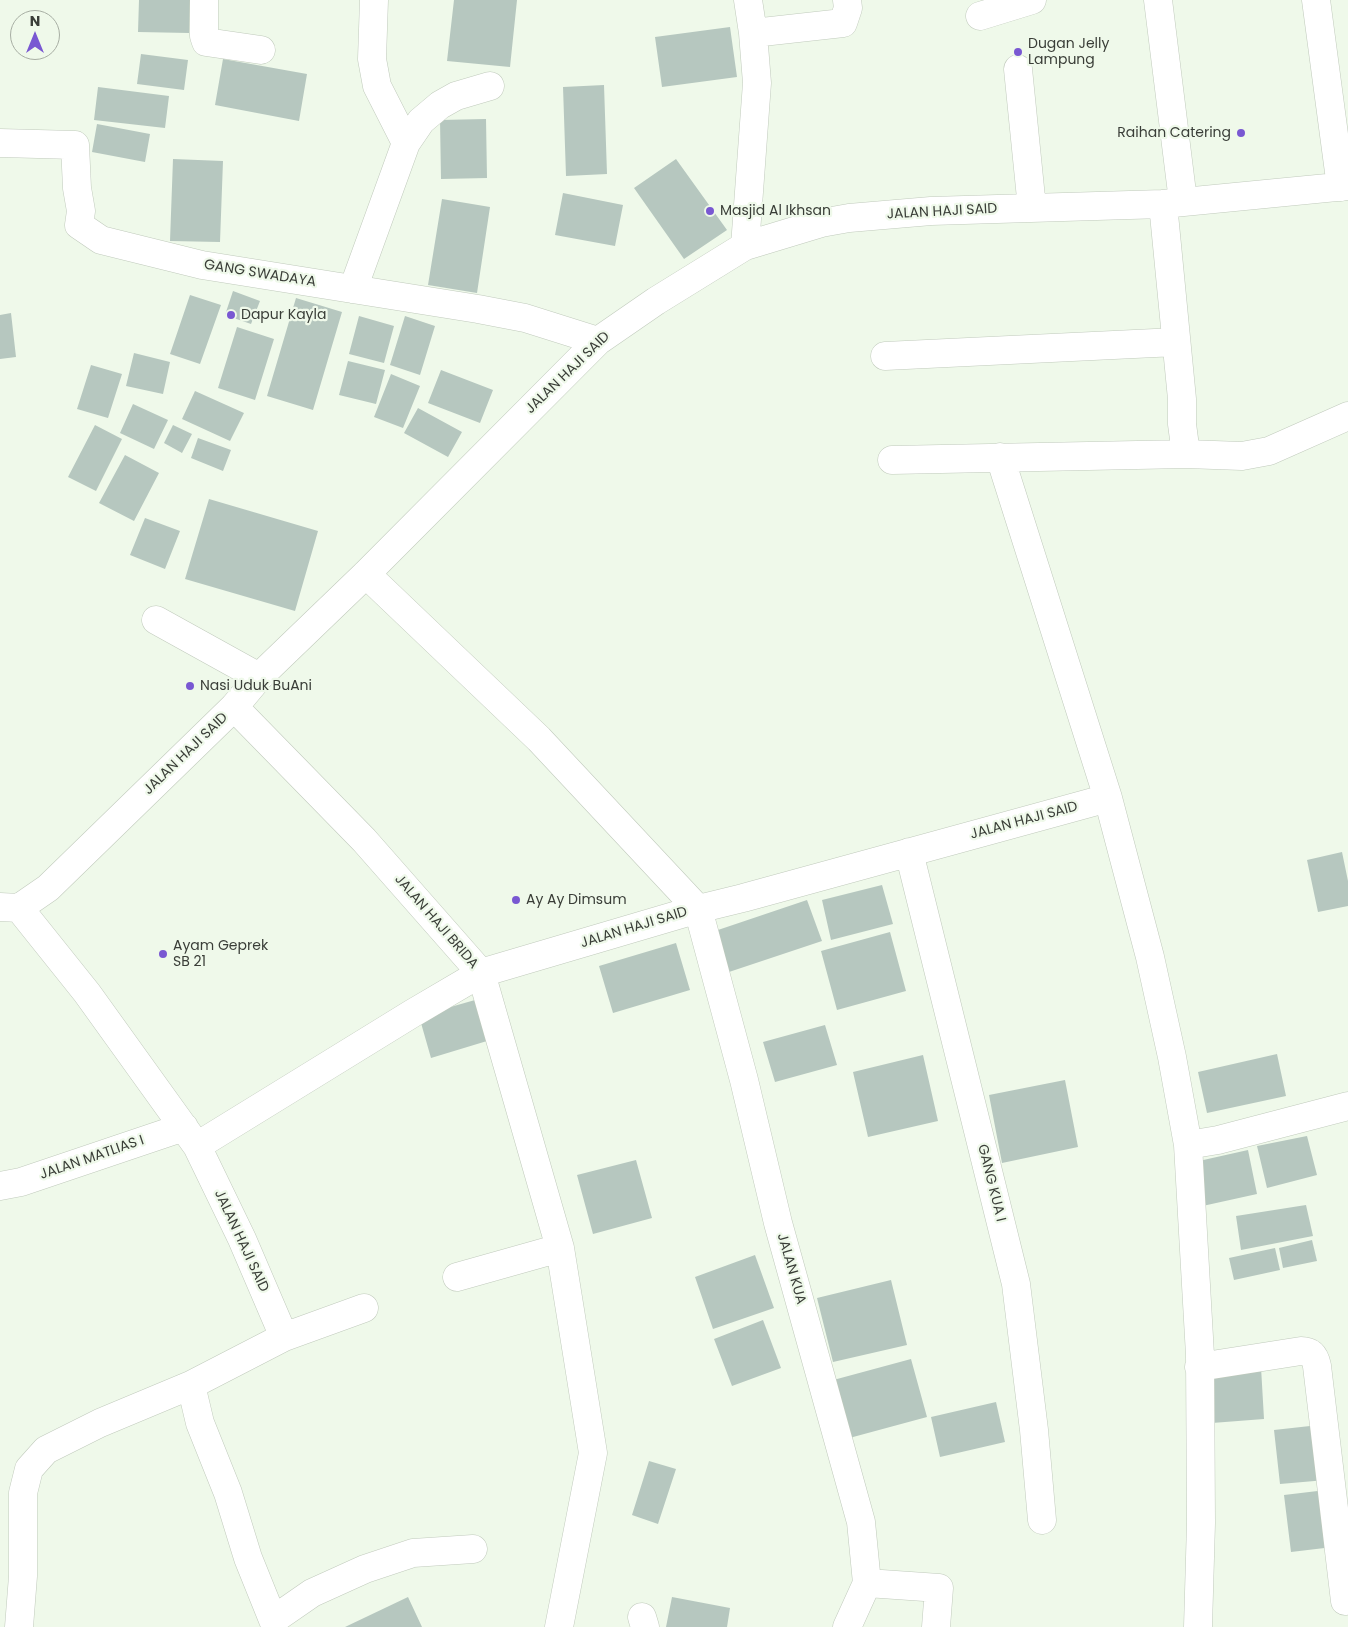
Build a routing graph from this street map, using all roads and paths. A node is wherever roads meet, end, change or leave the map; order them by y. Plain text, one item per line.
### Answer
1 (204, 0) edge
2 (374, 0) edge
3 (748, 0) edge
4 (847, 0) edge
5 (1032, 0) edge
6 (1158, 0) edge
7 (1316, 0) edge
8 (980, 16) dead end
9 (753, 33) junction
10 (261, 50) dead end
11 (1018, 69) dead end
12 (490, 86) dead end
13 (0, 143) edge
14 (406, 143) junction
15 (1345, 187) edge
16 (1173, 202) junction
17 (1032, 208) junction
18 (745, 246) junction
19 (353, 289) junction
20 (598, 341) junction
21 (1176, 342) junction
22 (885, 356) dead end
23 (1348, 416) edge
24 (1186, 454) junction
25 (1000, 457) junction
26 (892, 460) dead end
27 (366, 574) junction
28 (156, 620) dead end
29 (259, 677) junction
30 (234, 707) junction
31 (1108, 798) junction
32 (909, 852) junction
33 (10, 908) edge
34 (698, 909) junction
35 (481, 973) junction
36 (1348, 1106) edge
37 (190, 1137) junction
38 (1188, 1146) junction
39 (0, 1186) edge
40 (560, 1248) junction
41 (457, 1277) dead end
42 (364, 1308) dead end
43 (284, 1337) junction
44 (1199, 1367) junction
45 (191, 1385) junction
46 (1042, 1520) dead end
47 (472, 1549) dead end
48 (867, 1583) junction
49 (1345, 1601) dead end
50 (266, 1624) edge
51 (19, 1627) edge
52 (559, 1627) edge
53 (847, 1627) edge
54 (936, 1627) edge
55 (1198, 1627) edge

1 - 10 street
2 - 14 street
3 - 9 street
4 - 9 street
5 - 8 street
6 - 16 street
7 - 15 street
9 - 18 street
11 - 17 street
12 - 14 street
13 - 19 street, GANG SWADAYA
14 - 19 street
15 - 16 street, JALAN HAJI SAID
16 - 17 street, JALAN HAJI SAID
16 - 21 street
17 - 18 street, JALAN HAJI SAID
18 - 20 street, JALAN HAJI SAID
19 - 20 street, GANG SWADAYA
20 - 27 street, JALAN HAJI SAID
21 - 22 street
21 - 24 street
23 - 24 street
24 - 25 street
25 - 26 street
25 - 31 street
27 - 29 street, JALAN HAJI SAID
27 - 34 street
28 - 29 street
29 - 30 street, JALAN HAJI SAID
30 - 33 street, JALAN HAJI SAID
30 - 35 street, JALAN HAJI BRIDA
31 - 32 street, JALAN HAJI SAID
31 - 38 street
32 - 34 street, JALAN HAJI SAID
32 - 46 street, GANG KUA I
33 - 37 street, JALAN HAJI SAID
34 - 35 street, JALAN HAJI SAID
34 - 48 street, JALAN KUA
35 - 37 street, JALAN HAJI SAID
35 - 40 street, JALAN HAJI BRIDA
36 - 38 street
37 - 39 street, JALAN MATLIAS I
37 - 43 street, JALAN HAJI SAID
38 - 44 street
40 - 41 street
40 - 52 street, JALAN HAJI BRIDA
42 - 43 street
43 - 45 street
44 - 49 street
44 - 55 street
45 - 50 street
45 - 51 street
47 - 50 street
48 - 53 street
48 - 54 street

